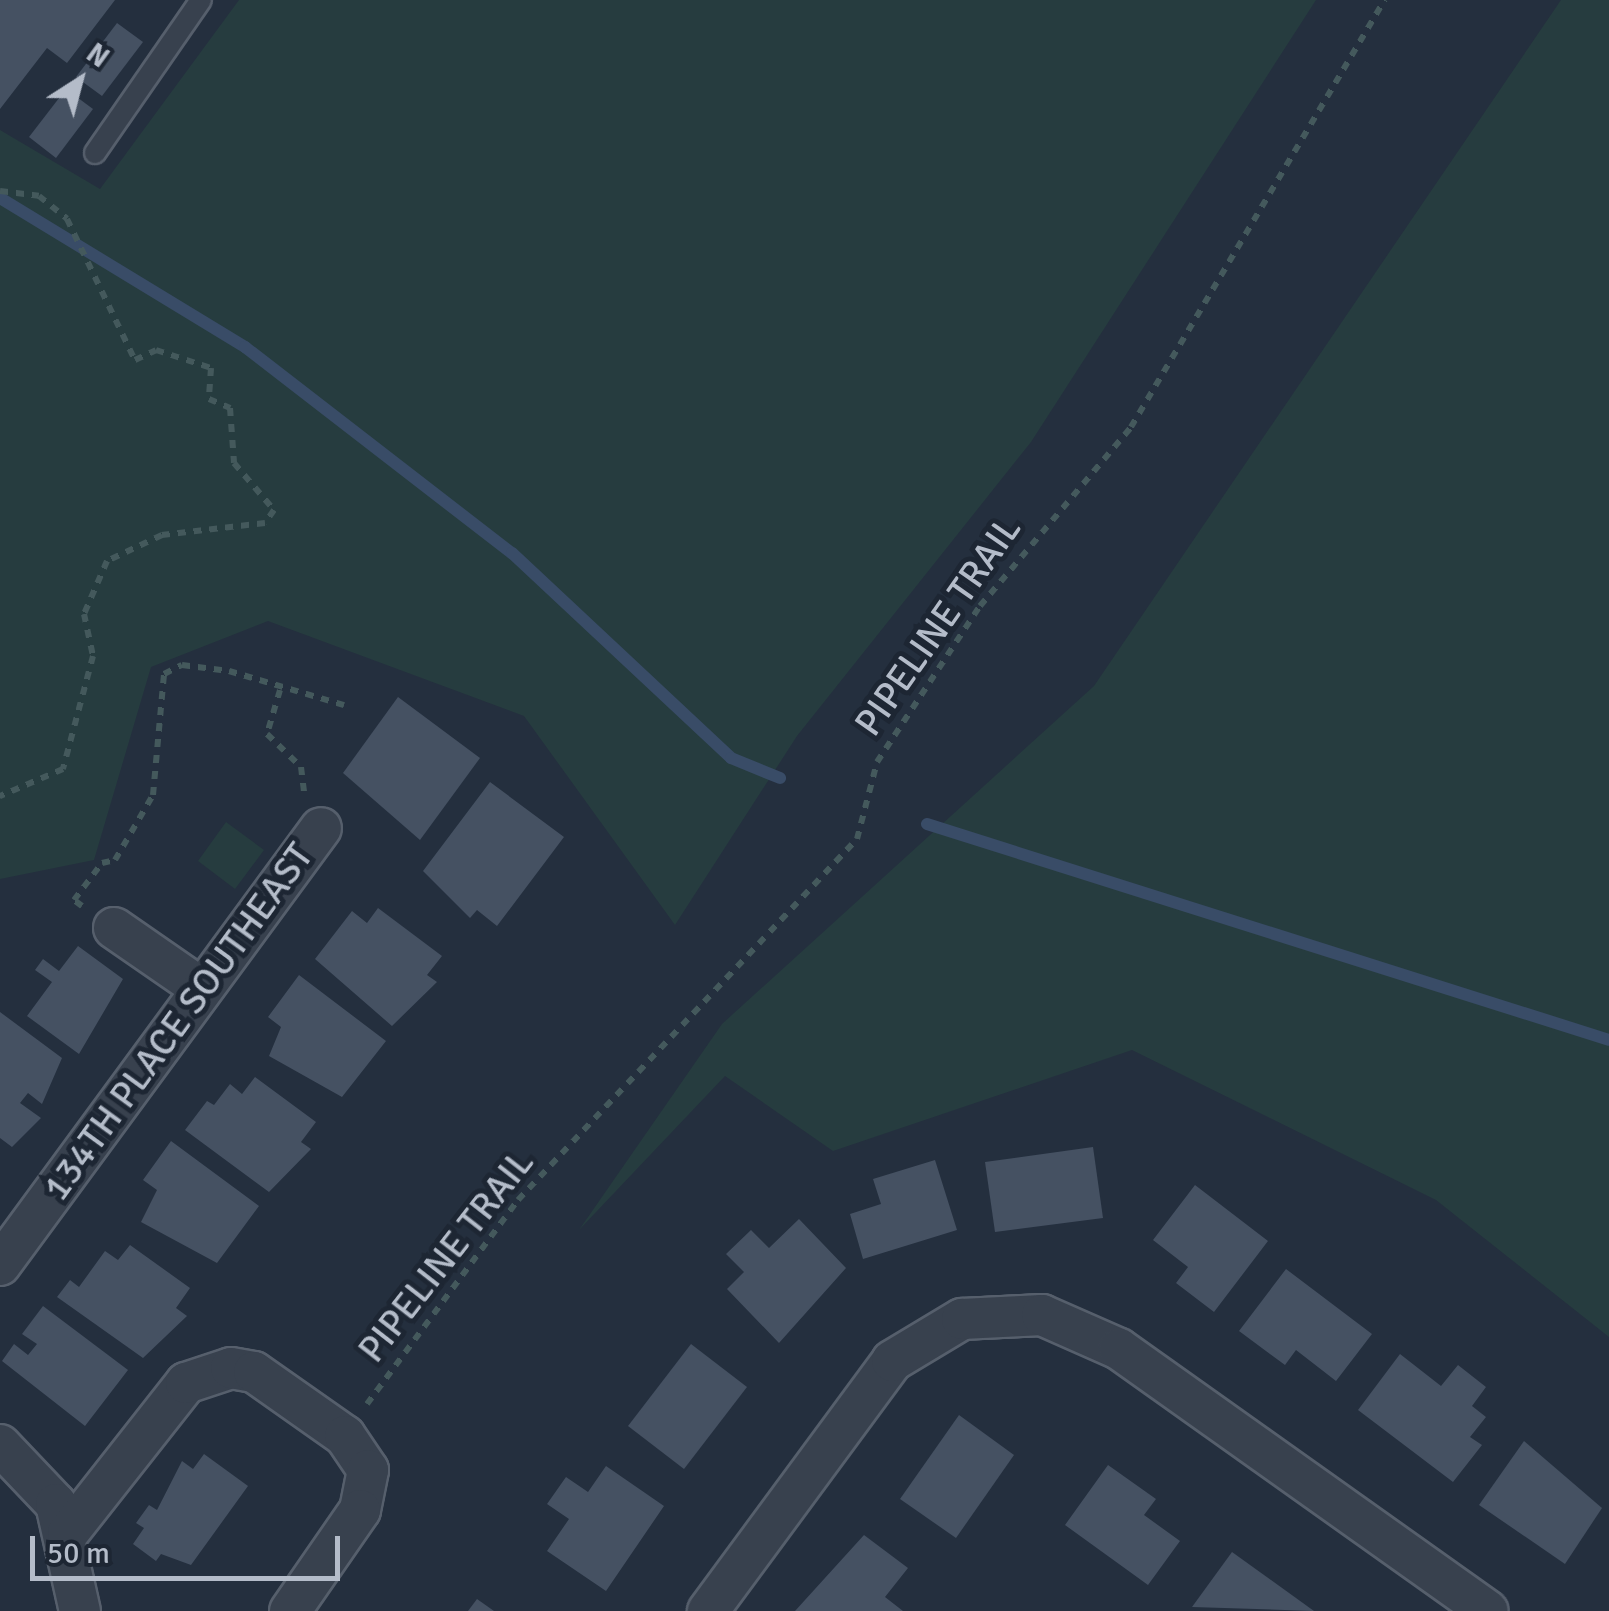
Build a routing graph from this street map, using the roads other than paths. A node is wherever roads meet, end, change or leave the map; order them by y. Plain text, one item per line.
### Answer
1 (201, 0) edge
2 (95, 153) dead end
3 (313, 816) road end
4 (114, 928) dead end
5 (202, 989) junction
6 (0, 1265) edge
7 (0, 1445) edge
8 (68, 1533) junction
9 (80, 1611) edge
10 (290, 1611) edge
11 (708, 1611) edge
12 (1487, 1611) edge

1 - 2 lane
3 - 5 street, 134TH PLACE SOUTHEAST
4 - 5 street
5 - 6 street, 134TH PLACE SOUTHEAST
7 - 8 street
8 - 9 street
8 - 10 street
11 - 12 street

